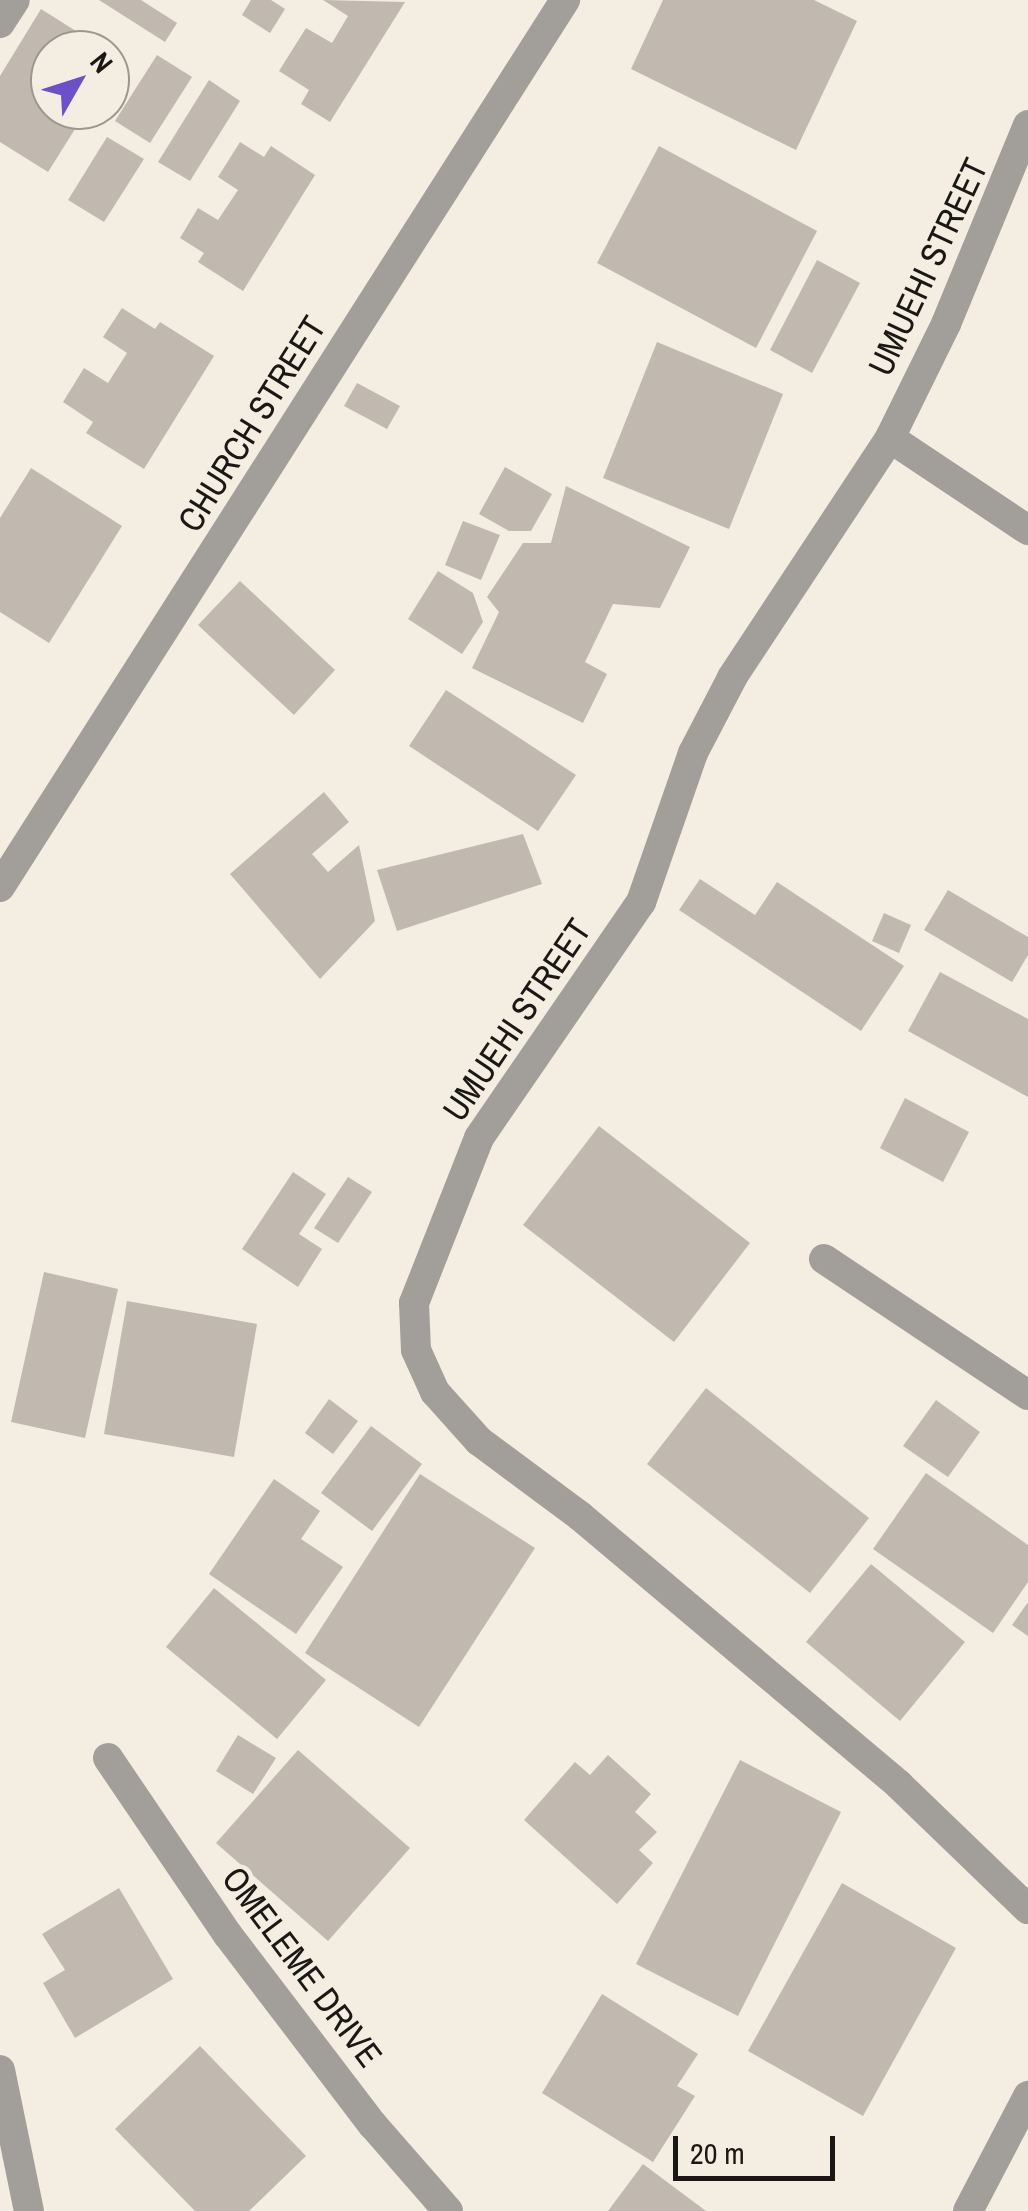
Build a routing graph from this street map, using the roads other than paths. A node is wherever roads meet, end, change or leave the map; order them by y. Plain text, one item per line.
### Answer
1 (15, 0) edge
2 (565, 0) edge
3 (0, 23) edge
4 (1028, 125) edge
5 (890, 438) junction
6 (1028, 530) edge
7 (0, 888) edge
8 (824, 1259) dead end
9 (1028, 1395) edge
10 (108, 1758) dead end
11 (1028, 1910) edge
12 (0, 2070) edge
13 (1028, 2096) edge
14 (3, 2115) edge
15 (28, 2211) edge
16 (448, 2211) edge
17 (968, 2211) edge

1 - 3 street
2 - 7 street, CHURCH STREET
4 - 5 street, UMUEHI STREET
5 - 6 street
5 - 11 street, UMUEHI STREET
8 - 9 street
10 - 16 street, OMELEME DRIVE
12 - 14 street
13 - 17 street
14 - 15 street

